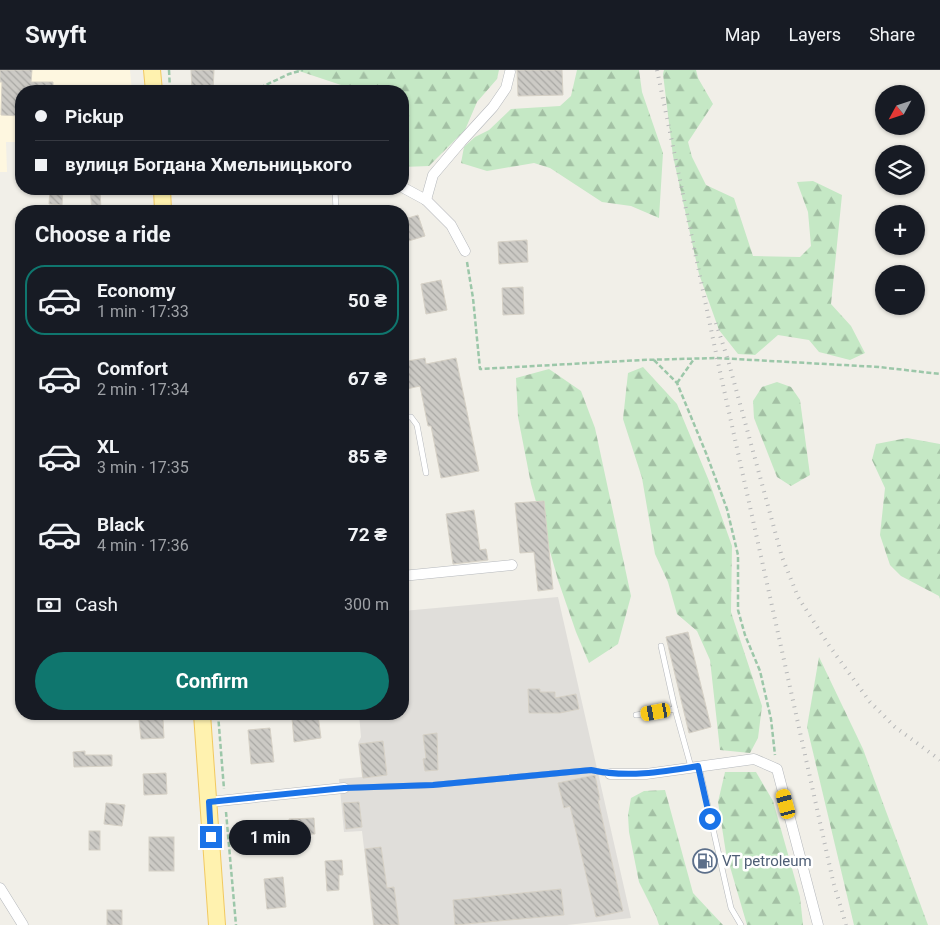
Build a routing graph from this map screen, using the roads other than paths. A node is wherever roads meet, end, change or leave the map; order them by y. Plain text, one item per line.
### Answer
1 (152, 70) edge
2 (510, 72) dead end
3 (153, 85) edge
4 (409, 191) edge
5 (426, 200) junction
6 (465, 252) road end
7 (409, 417) edge
8 (426, 473) dead end
9 (512, 565) dead end
10 (409, 575) edge
11 (661, 646) dead end
12 (675, 709) junction
13 (636, 716) dead end
14 (203, 720) edge
15 (695, 767) junction
16 (610, 774) joint
17 (344, 788) joint
18 (217, 802) junction
19 (0, 888) edge
20 (23, 925) edge
21 (217, 925) edge
22 (740, 925) edge
23 (818, 925) edge

1 - 3 main road
2 - 5 street
4 - 5 street
5 - 6 street
7 - 8 lane
9 - 10 street
11 - 12 lane
12 - 13 lane
12 - 15 lane
14 - 18 main road
15 - 16 street
15 - 22 lane
15 - 23 street
16 - 17 lane
17 - 18 street
18 - 21 main road
19 - 20 street

